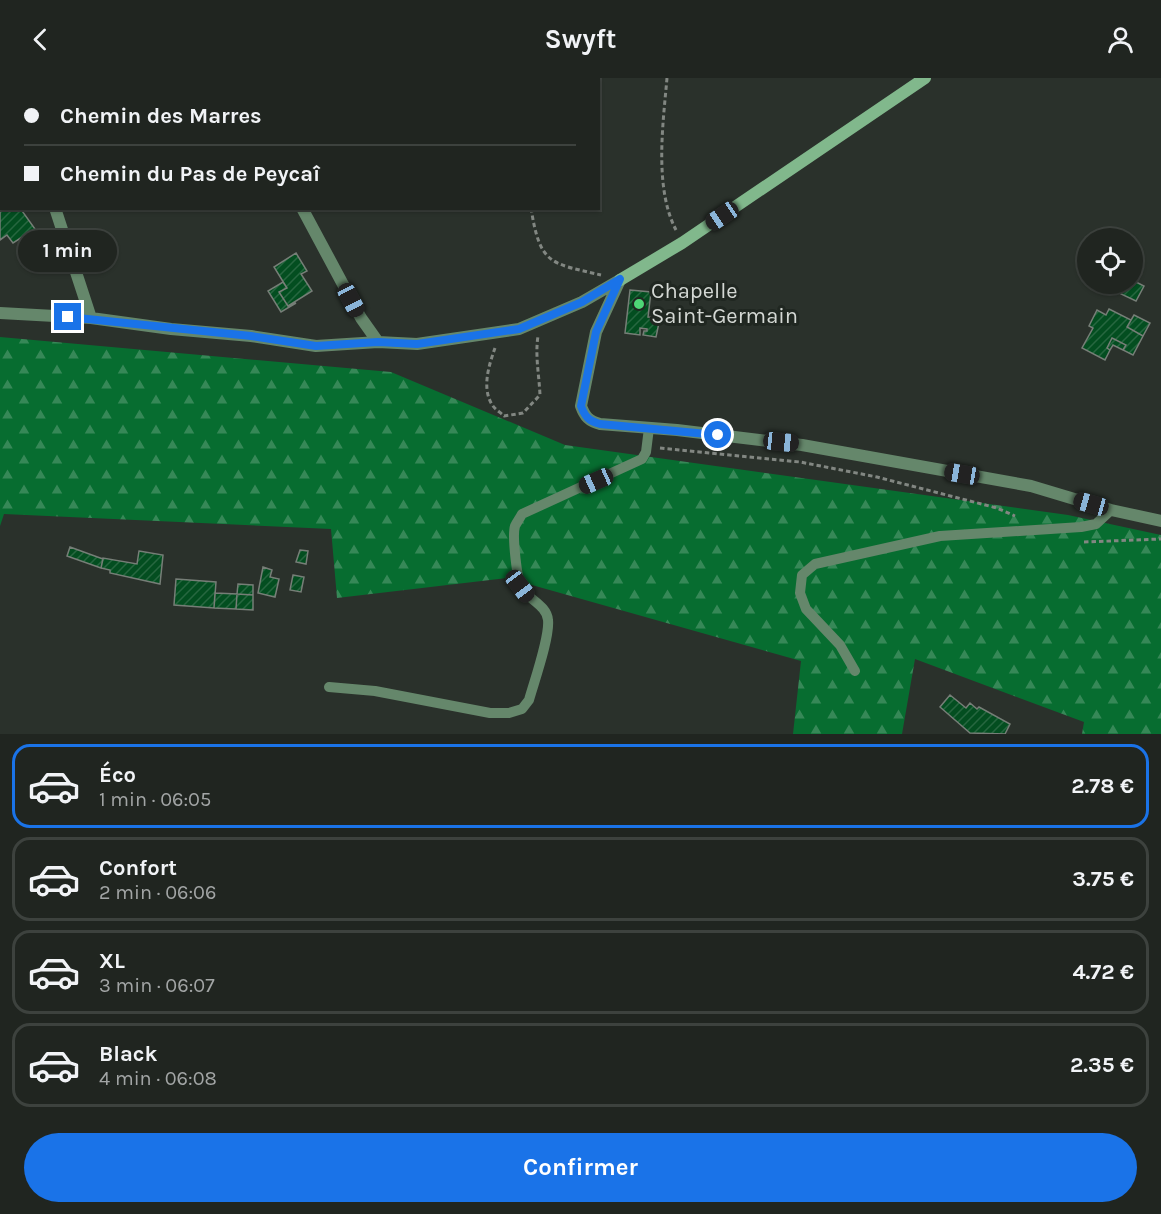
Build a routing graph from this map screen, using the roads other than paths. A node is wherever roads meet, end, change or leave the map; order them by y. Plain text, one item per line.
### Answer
1 (925, 78) edge
2 (56, 210) edge
3 (303, 210) edge
4 (620, 279) junction
5 (0, 313) edge
6 (91, 318) junction
7 (378, 342) junction
8 (649, 428) junction
9 (1111, 510) junction
10 (1161, 521) edge
11 (855, 671) dead end
12 (329, 687) dead end

1 - 4 street
2 - 6 street
3 - 7 street
4 - 7 street
4 - 8 street
5 - 6 street
6 - 7 street
8 - 9 street
8 - 12 lane
9 - 10 street
9 - 11 lane

